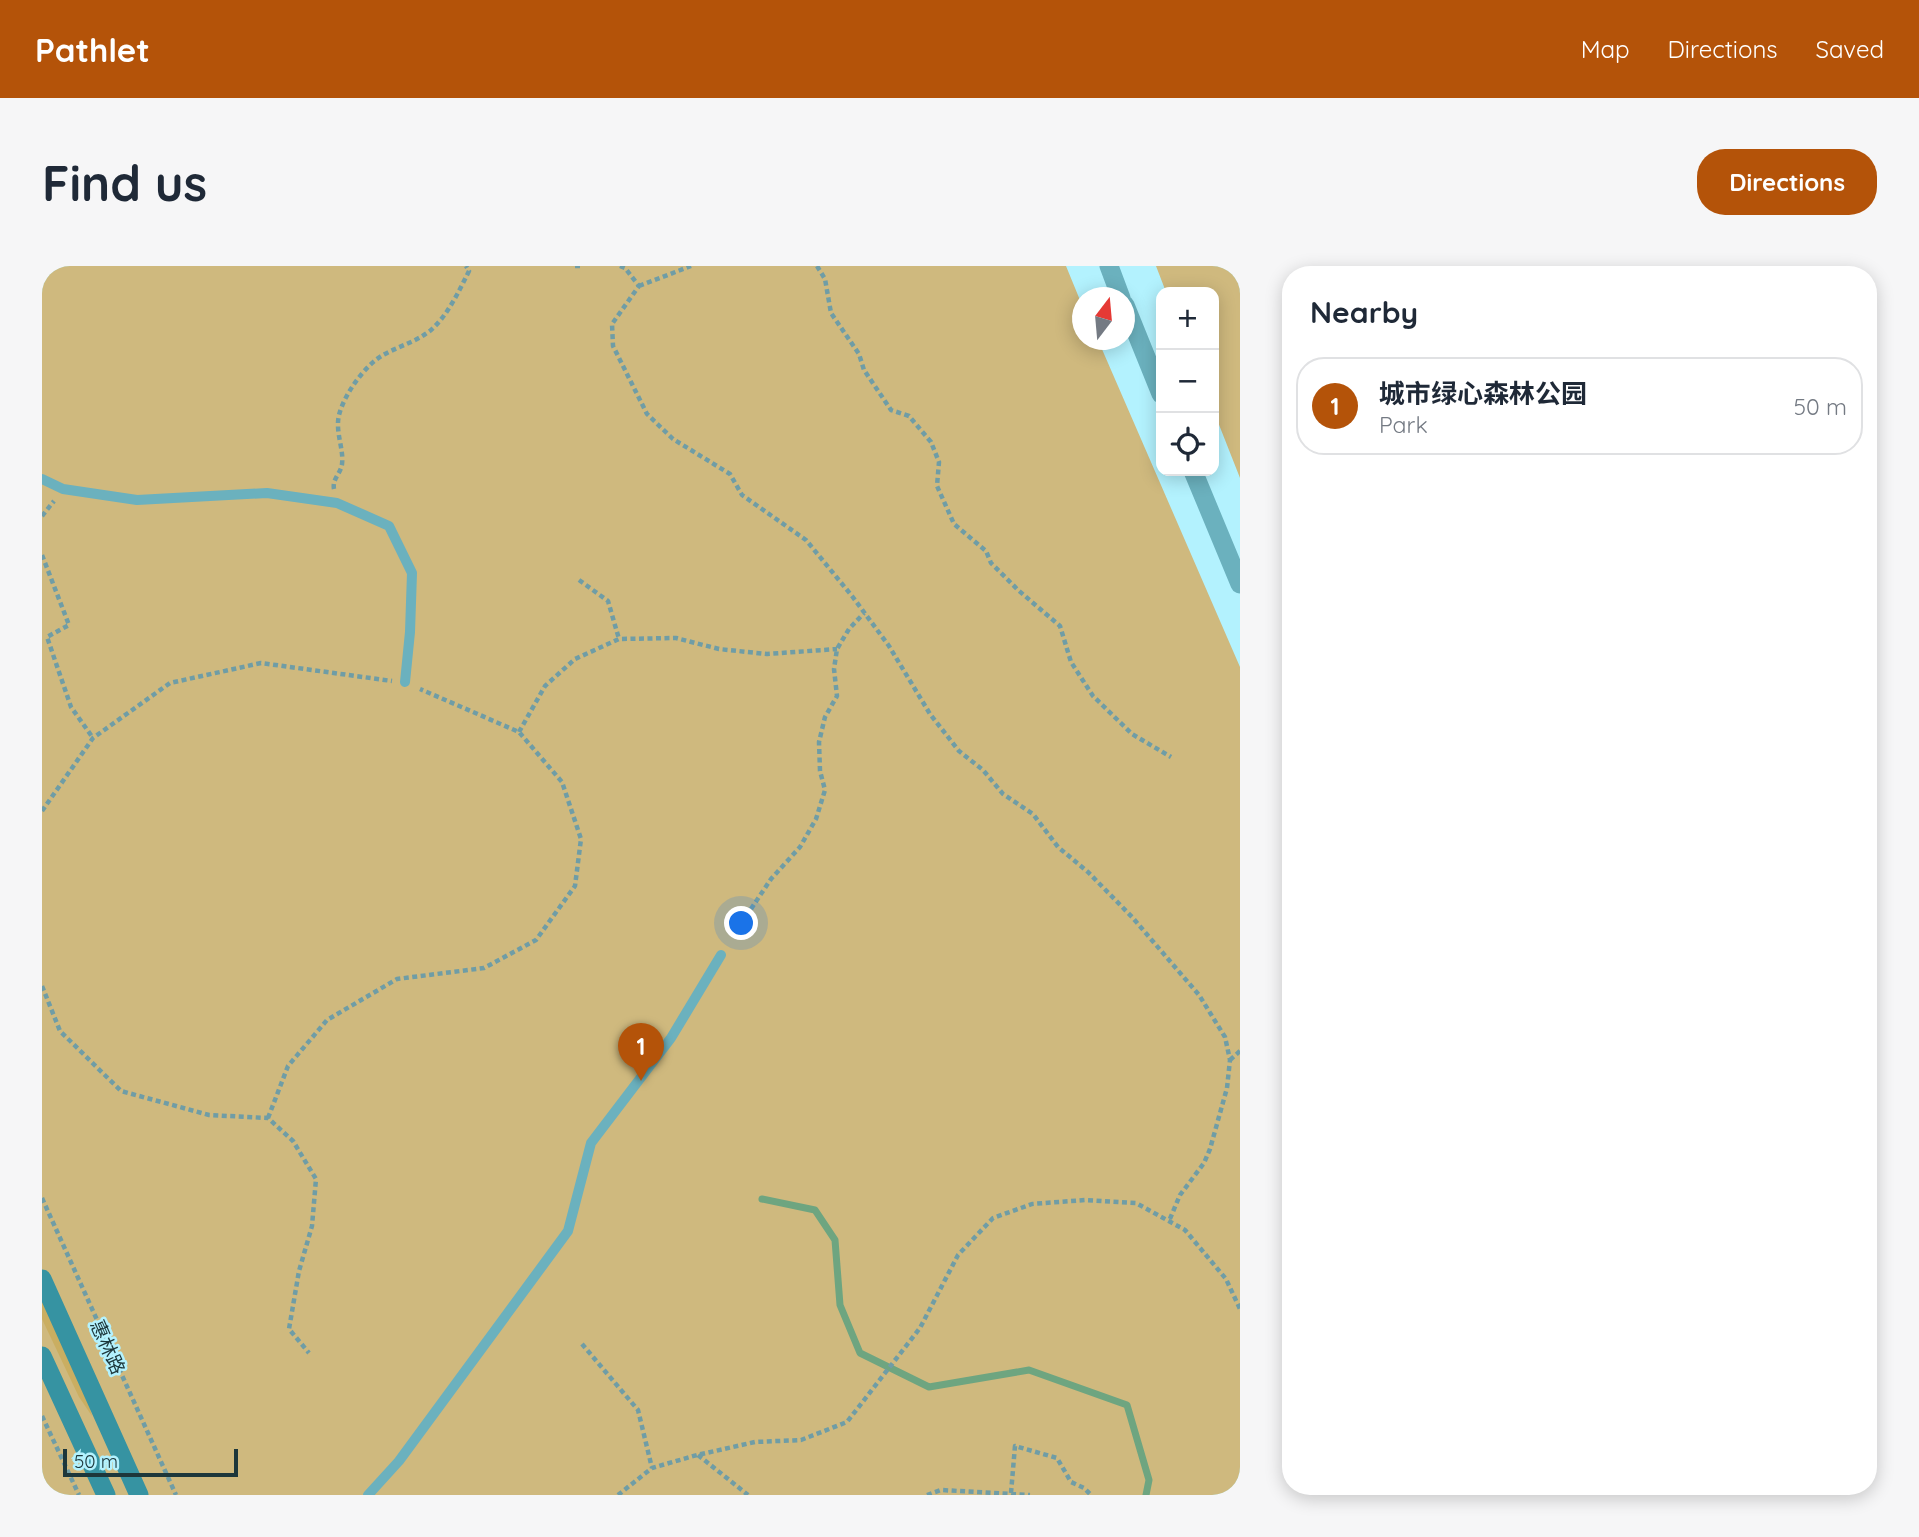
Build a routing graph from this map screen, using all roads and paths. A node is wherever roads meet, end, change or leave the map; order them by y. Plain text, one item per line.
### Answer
1 (466, 266) edge
2 (620, 266) edge
3 (691, 266) edge
4 (817, 266) edge
5 (1109, 266) edge
6 (639, 286) junction
7 (1117, 287) edge
8 (1135, 330) edge
9 (1156, 382) edge
10 (1195, 476) edge
11 (42, 478) edge
12 (337, 503) junction
13 (42, 555) edge
14 (579, 580) dead end
15 (1240, 584) edge
16 (864, 613) junction
17 (619, 639) junction
18 (837, 649) junction
19 (405, 682) junction
20 (519, 732) junction
21 (93, 738) junction
22 (1171, 757) dead end
23 (42, 811) edge
24 (751, 909) dead end
25 (721, 954) dead end
26 (42, 986) edge
27 (1240, 1051) edge
28 (1230, 1060) junction
29 (268, 1118) junction
30 (42, 1198) edge
31 (1169, 1222) junction
32 (42, 1279) edge
33 (1240, 1309) edge
34 (582, 1344) dead end
35 (310, 1353) dead end
36 (42, 1356) edge
37 (42, 1416) edge
38 (697, 1455) junction
39 (652, 1468) junction
40 (1011, 1493) junction
41 (79, 1495) edge
42 (106, 1495) edge
43 (139, 1495) edge
44 (176, 1495) edge
45 (369, 1495) edge
46 (618, 1495) edge
47 (748, 1495) edge
48 (927, 1495) edge
49 (1030, 1495) edge
50 (1091, 1495) edge

1 - 12 path
2 - 6 path
3 - 6 path
4 - 22 path
5 - 7 street
6 - 16 path
8 - 9 street
10 - 15 street
11 - 12 lane
12 - 19 lane
13 - 21 path
14 - 17 path
16 - 18 path
16 - 28 path
17 - 18 path
17 - 20 path
18 - 24 path
19 - 20 path
19 - 21 path
20 - 29 path
21 - 23 path
25 - 45 lane
26 - 29 path
27 - 28 path
28 - 31 path
29 - 35 path
30 - 44 path, 惠林路
31 - 33 path
31 - 38 path
32 - 43 main road, 惠林路
34 - 39 path
36 - 42 main road
37 - 41 path
38 - 39 path
38 - 47 path
39 - 46 path
40 - 48 path
40 - 49 path
40 - 50 path

